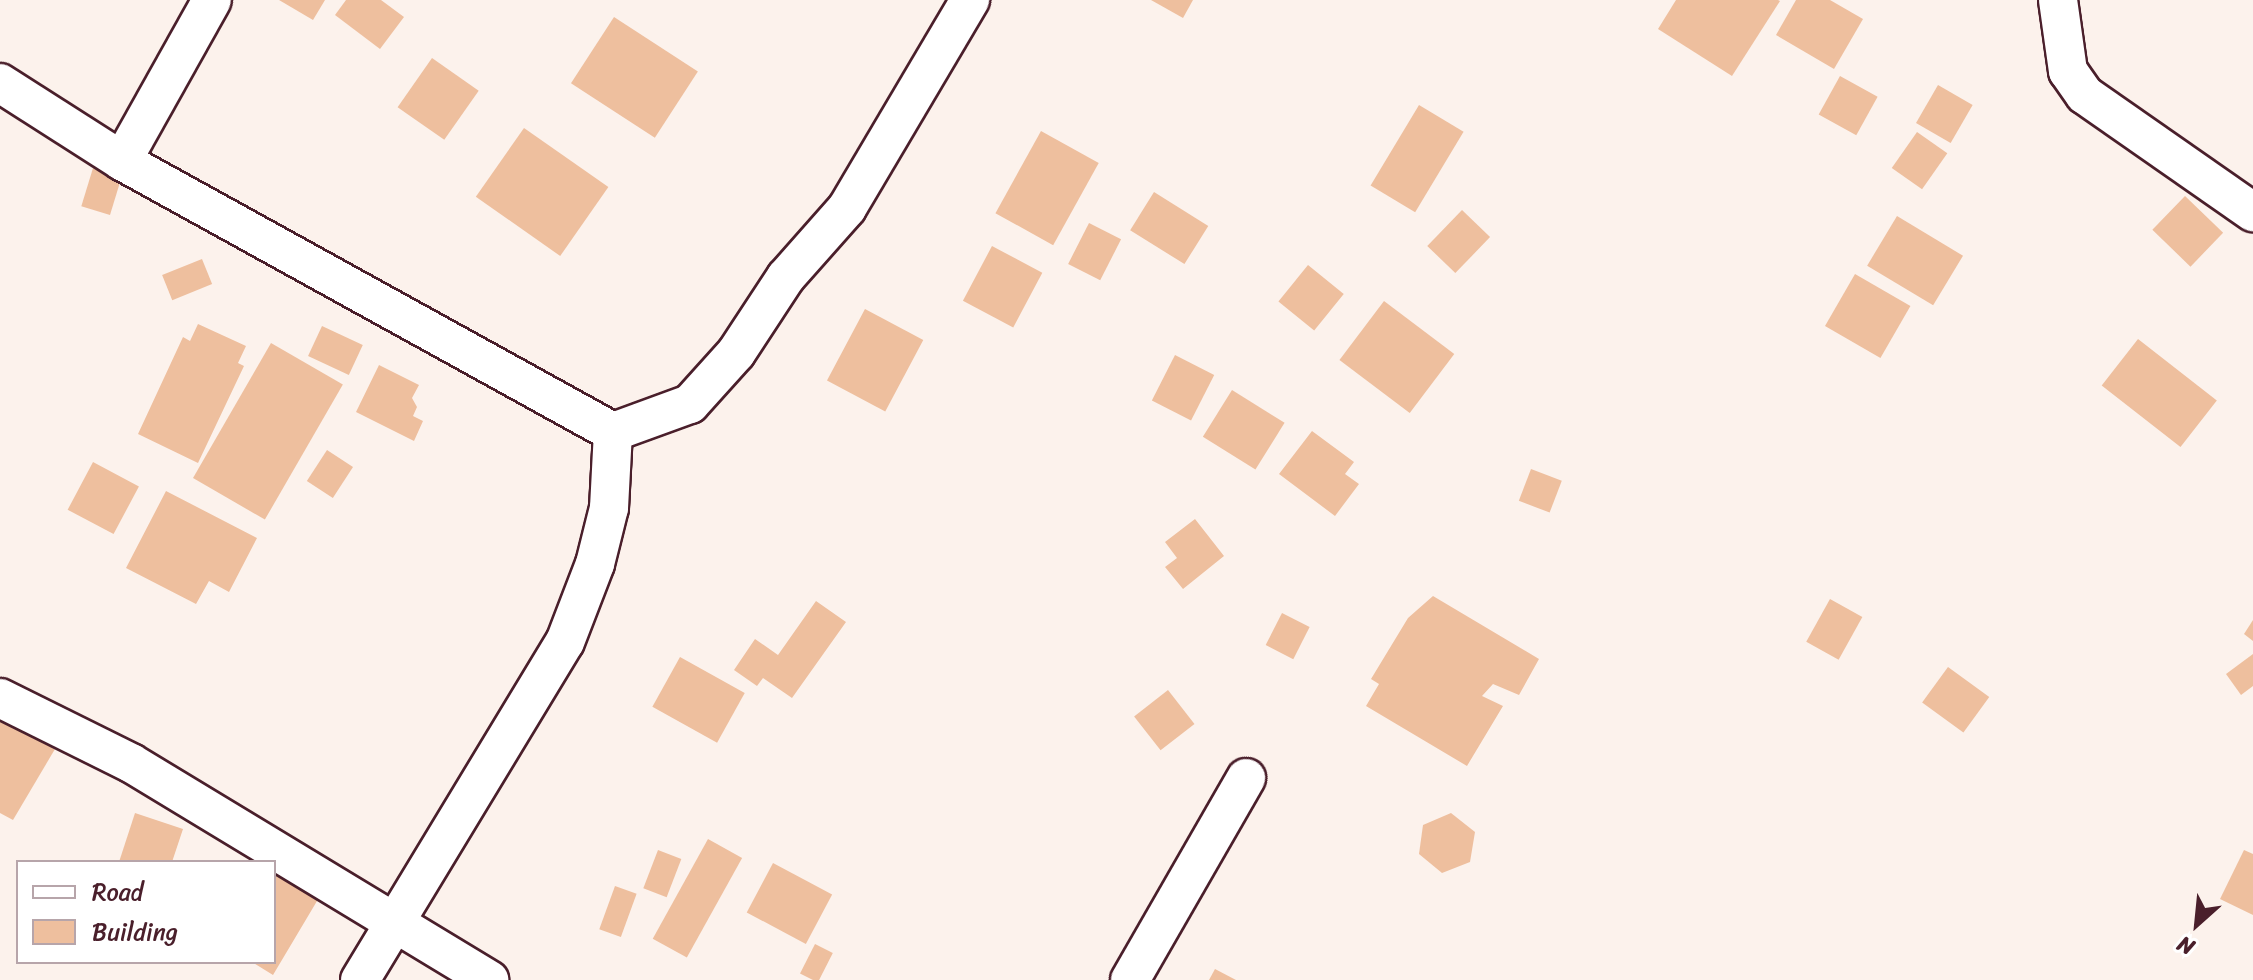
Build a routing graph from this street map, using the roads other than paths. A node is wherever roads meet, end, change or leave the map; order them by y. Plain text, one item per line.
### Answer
1 (212, 0) edge
2 (970, 0) edge
3 (2058, 0) edge
4 (0, 83) edge
5 (122, 161) junction
6 (2253, 212) edge
7 (613, 432) junction
8 (0, 698) edge
9 (1246, 778) dead end
10 (394, 921) junction
11 (360, 980) edge
12 (489, 980) edge
13 (1130, 980) edge

1 - 5 street
2 - 7 street
3 - 6 street
4 - 5 street
5 - 7 street
7 - 10 street
8 - 10 street
9 - 13 street
10 - 11 street
10 - 12 street

